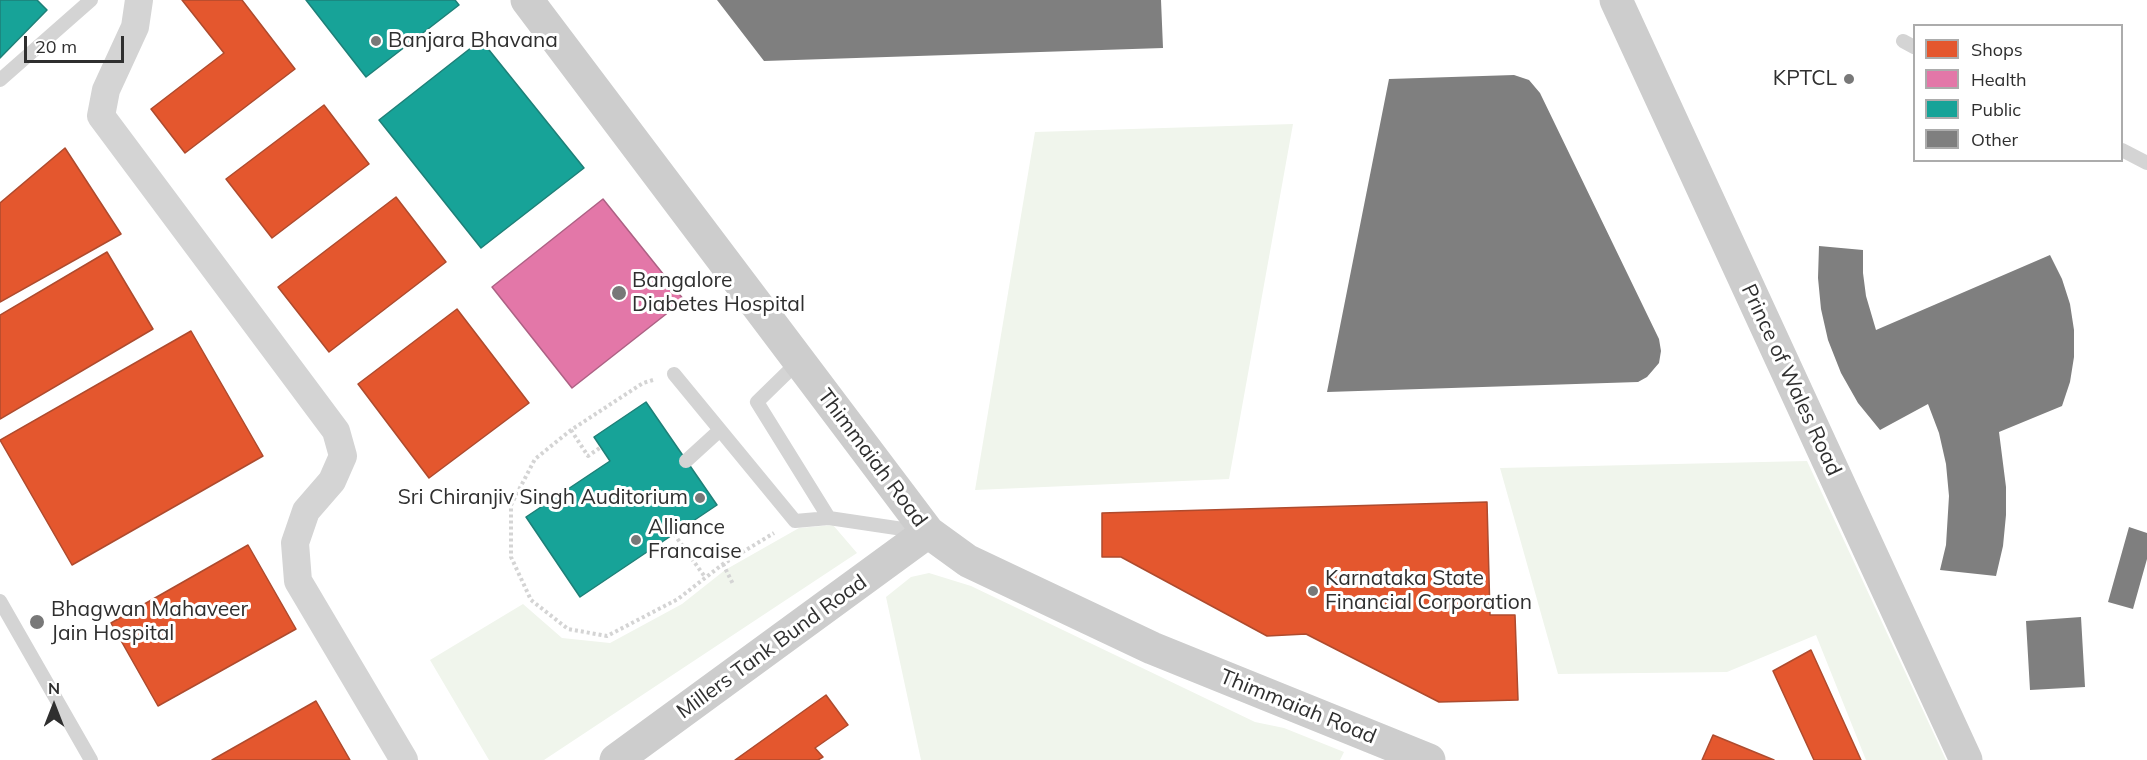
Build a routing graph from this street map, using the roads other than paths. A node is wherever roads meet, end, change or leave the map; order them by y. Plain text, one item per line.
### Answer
1 (139, 0) edge
2 (527, 0) edge
3 (1616, 0) edge
4 (85, 1) edge
5 (0, 80) edge
6 (2123, 151) edge
7 (2147, 163) edge
8 (799, 361) junction
9 (674, 374) road end
10 (720, 430) junction
11 (686, 461) dead end
12 (829, 518) junction
13 (928, 532) junction
14 (0, 601) edge
15 (91, 760) edge
16 (404, 760) edge
17 (616, 760) edge
18 (1429, 760) edge
19 (1966, 760) edge

1 - 16 street
2 - 8 street, Thimmaiah Road
3 - 19 street, Prince of Wales Road
4 - 5 lane
6 - 7 lane
8 - 12 lane
8 - 13 street, Thimmaiah Road
9 - 10 lane
10 - 11 lane
10 - 12 lane
12 - 13 lane
13 - 17 street, Millers Tank Bund Road
13 - 18 street, Thimmaiah Road
14 - 15 lane

